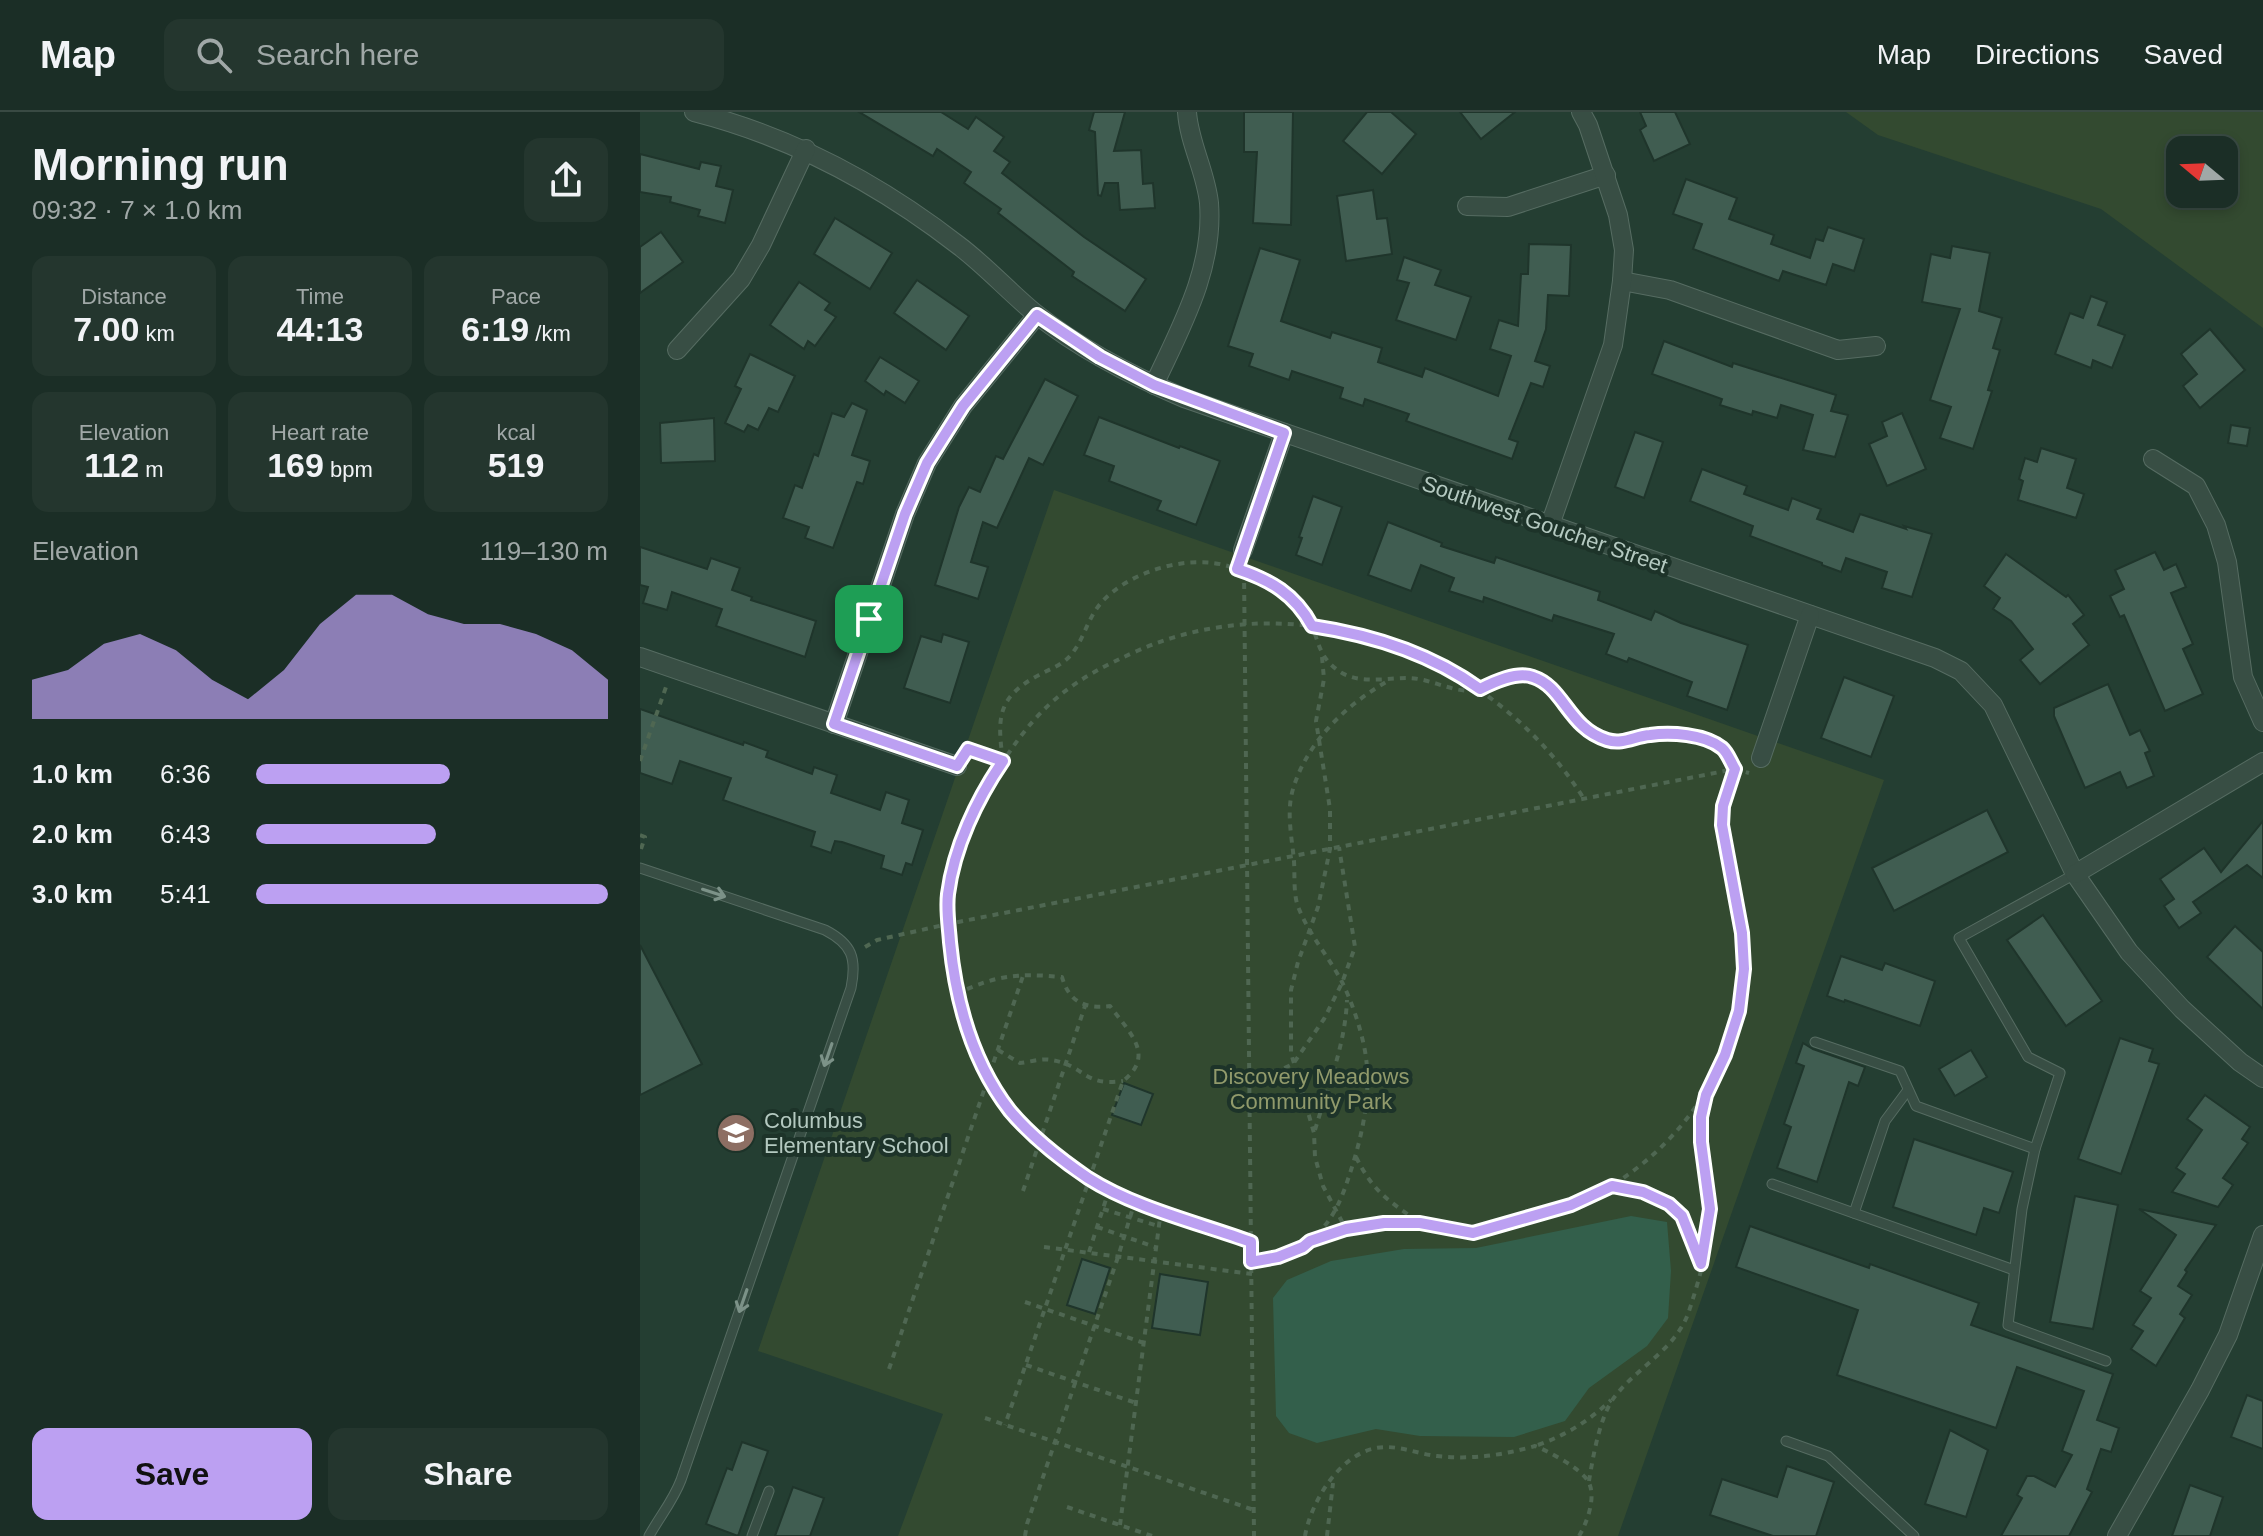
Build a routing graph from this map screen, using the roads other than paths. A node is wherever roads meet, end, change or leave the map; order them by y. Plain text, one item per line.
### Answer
1 (694, 112) edge
2 (1187, 112) edge
3 (1581, 112) edge
4 (806, 149) junction
5 (1606, 175) junction
6 (1467, 206) dead end
7 (1622, 281) junction
8 (1037, 315) junction
9 (1876, 346) dead end
10 (677, 350) dead end
11 (1154, 385) junction
12 (1284, 433) junction
13 (2153, 459) dead end
14 (1550, 525) junction
15 (1243, 550) dead end
16 (1810, 615) junction
17 (640, 657) edge
18 (2263, 722) edge
19 (834, 724) junction
20 (2263, 762) edge
21 (957, 766) road end
22 (1758, 766) road end
23 (640, 868) edge
24 (2075, 874) junction
25 (1815, 1042) dead end
26 (2263, 1078) edge
27 (1908, 1090) junction
28 (2035, 1149) junction
29 (1772, 1184) dead end
30 (1854, 1213) junction
31 (2263, 1235) edge
32 (2014, 1270) junction
33 (2106, 1361) dead end
34 (1786, 1441) dead end
35 (769, 1491) dead end
36 (649, 1536) edge
37 (752, 1536) edge
38 (1914, 1536) edge
39 (2117, 1536) edge

1 - 4 street, Southwest Goucher Street
2 - 11 street
3 - 5 street
4 - 8 street, Southwest Goucher Street
4 - 10 street
5 - 6 street
5 - 7 street
7 - 9 street
7 - 14 street
8 - 11 street, Southwest Goucher Street
8 - 19 street
11 - 12 street, Southwest Goucher Street
12 - 14 street, Southwest Goucher Street
12 - 15 street
13 - 18 street
14 - 16 street, Southwest Goucher Street
16 - 22 street
16 - 24 street, Southwest Goucher Street
17 - 19 street
19 - 21 street
20 - 24 street
23 -> 36 lane
24 - 26 street, Southwest Goucher Street
24 - 28 lane
25 - 27 lane
27 - 28 lane
27 - 30 lane
28 - 32 lane
29 - 30 lane
30 - 32 lane
31 - 39 street
32 - 33 lane
34 - 38 lane
35 - 37 lane

